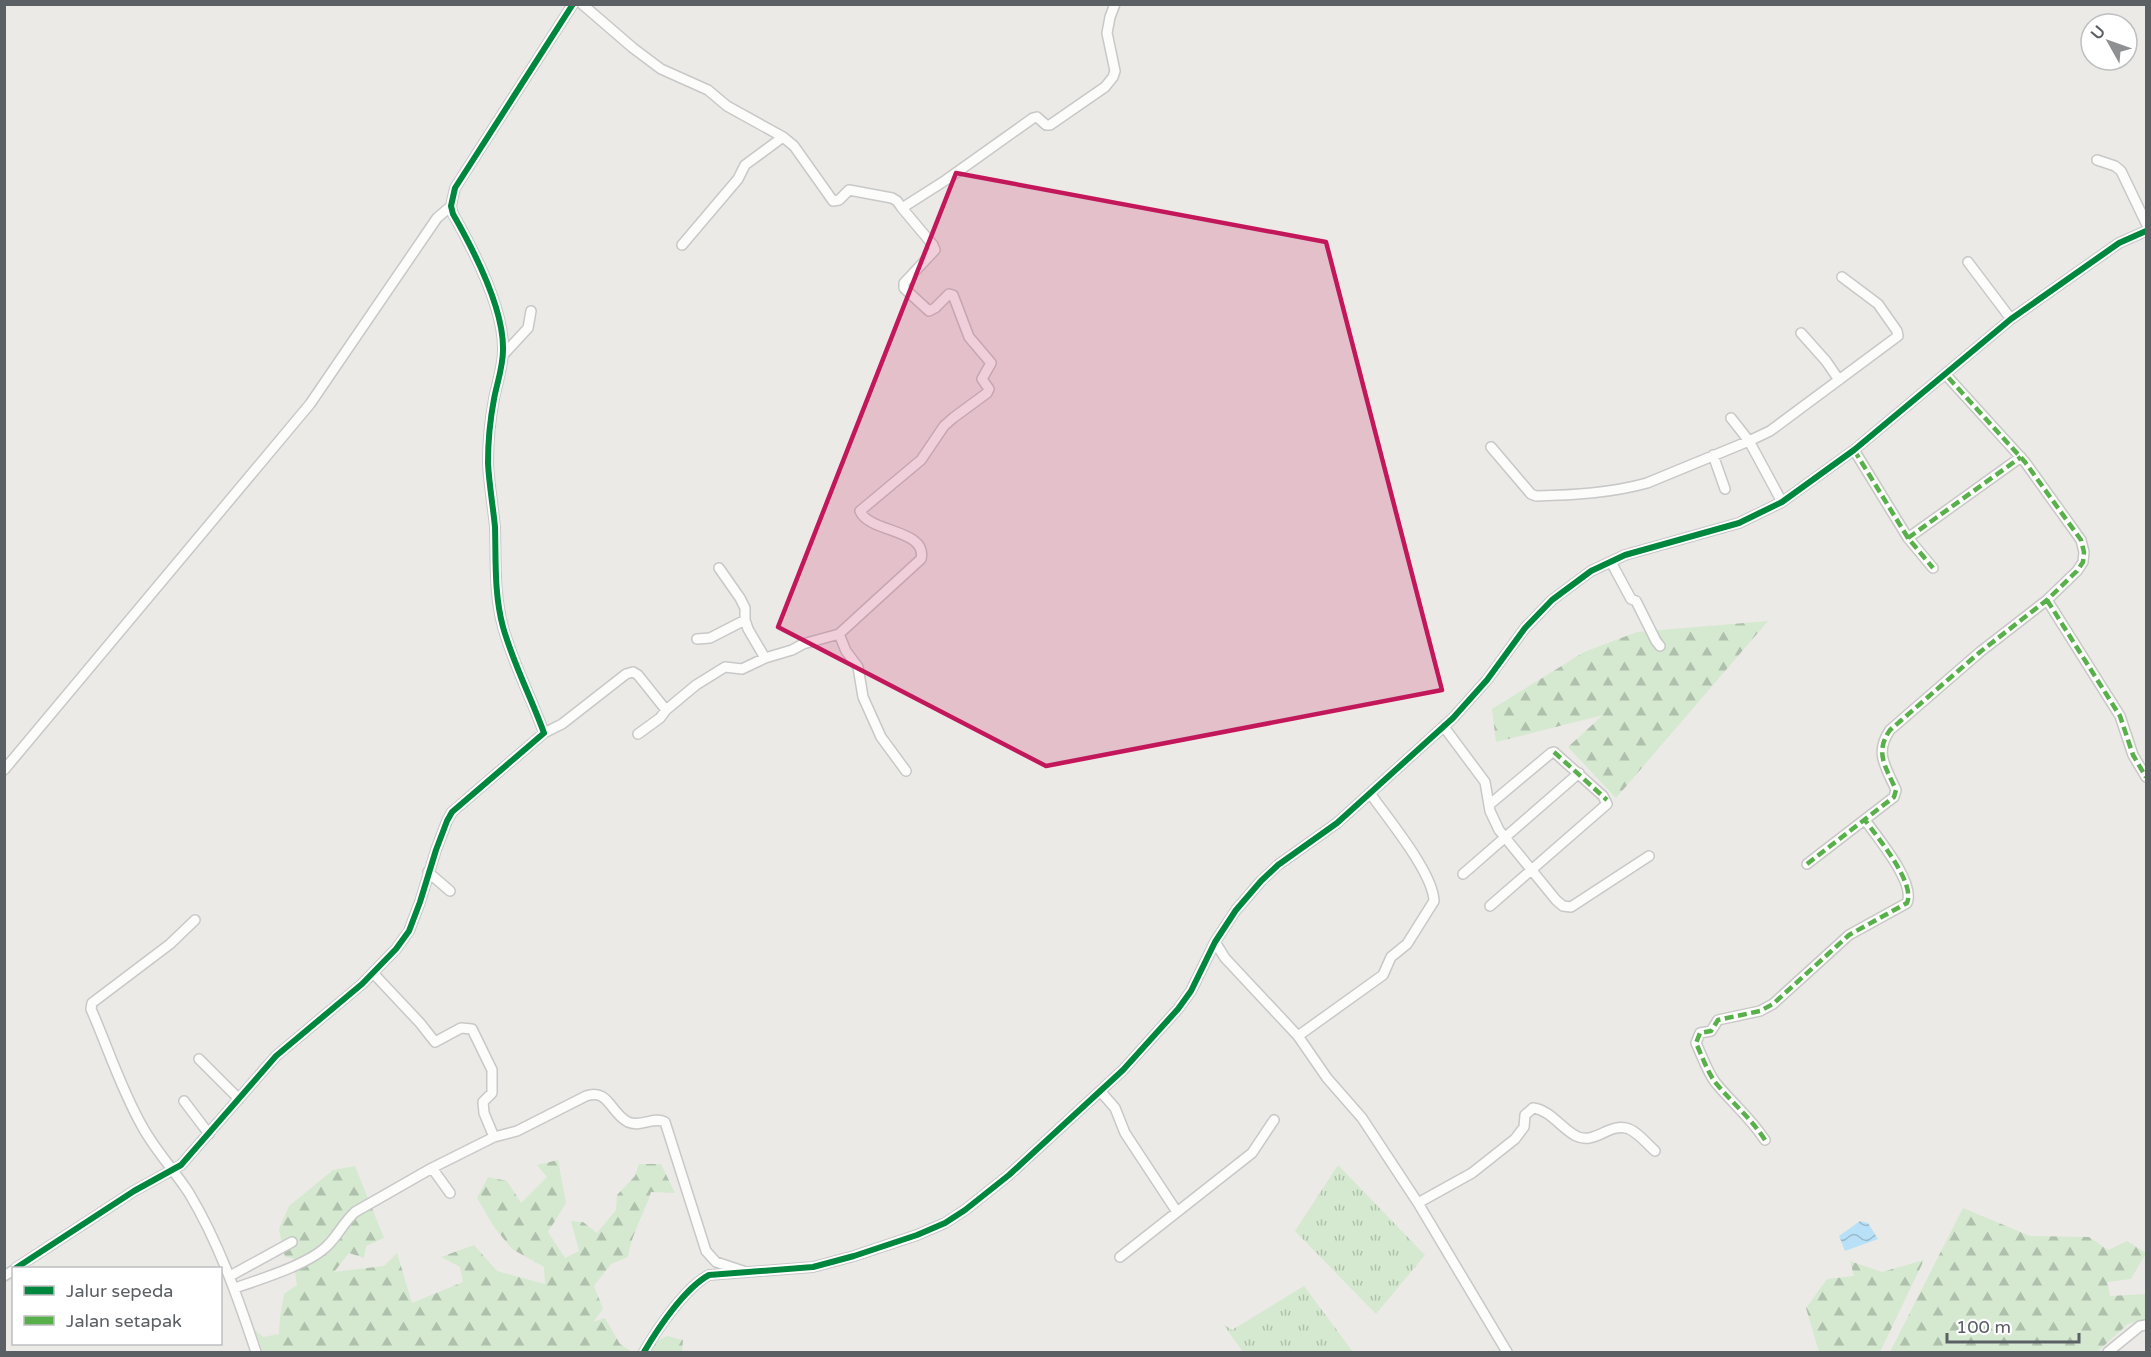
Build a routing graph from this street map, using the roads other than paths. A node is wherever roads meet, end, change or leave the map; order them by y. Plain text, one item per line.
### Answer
1 (573, 4) edge
2 (582, 4) edge
3 (1116, 4) edge
4 (783, 137) junction
5 (2097, 160) dead end
6 (450, 207) junction
7 (902, 208) junction
8 (2146, 223) edge
9 (2146, 231) edge
10 (682, 245) dead end
11 (1968, 262) dead end
12 (1842, 277) dead end
13 (531, 311) dead end
14 (2011, 320) junction
15 (1801, 333) dead end
16 (503, 355) junction
17 (1946, 375) junction
18 (1839, 380) junction
19 (1731, 418) dead end
20 (1749, 441) junction
21 (1491, 447) dead end
22 (1854, 450) junction
23 (1713, 454) junction
24 (2021, 457) junction
25 (1725, 489) dead end
26 (1782, 502) junction
27 (1908, 538) junction
28 (1611, 561) junction
29 (719, 568) dead end
30 (1933, 568) dead end
31 (2047, 600) junction
32 (745, 620) junction
33 (839, 634) junction
34 (697, 639) dead end
35 (1660, 646) dead end
36 (765, 658) junction
37 (666, 710) junction
38 (1444, 726) junction
39 (544, 733) junction
40 (638, 734) dead end
41 (4, 770) edge
42 (906, 771) dead end
43 (1579, 773) junction
44 (2146, 777) edge
45 (1370, 793) junction
46 (1489, 805) junction
47 (1865, 820) junction
48 (1504, 837) junction
49 (1649, 856) dead end
50 (1807, 864) dead end
51 (1531, 869) junction
52 (428, 872) junction
53 (1463, 874) dead end
54 (450, 891) dead end
55 (1490, 906) dead end
56 (195, 920) dead end
57 (1215, 942) junction
58 (373, 973) junction
59 (1298, 1036) junction
60 (199, 1059) dead end
61 (1101, 1092) junction
62 (239, 1099) junction
63 (184, 1101) dead end
64 (1274, 1120) dead end
65 (209, 1134) junction
66 (494, 1137) junction
67 (1765, 1140) dead end
68 (1655, 1151) dead end
69 (432, 1168) junction
70 (174, 1170) junction
71 (450, 1193) dead end
72 (1418, 1203) junction
73 (1177, 1212) junction
74 (292, 1242) dead end
75 (1120, 1257) dead end
76 (18, 1267) edge
77 (746, 1272) junction
78 (230, 1276) junction
79 (235, 1288) junction
80 (2146, 1325) edge
81 (256, 1353) edge
82 (644, 1353) edge
83 (1508, 1353) edge
84 (2108, 1353) edge

1 - 6 street
2 - 4 street
3 - 7 street
4 - 7 street
4 - 10 street
5 - 8 street
6 - 16 street
6 - 41 street
7 - 33 street
9 - 14 street
11 - 14 street
12 - 18 street
13 - 16 street
14 - 17 street
15 - 18 street
16 - 39 street
17 - 22 street
17 - 24 street
18 - 20 street
19 - 20 street
20 - 23 street
20 - 26 street
21 - 23 street
22 - 26 street
22 - 27 street
23 - 25 street
24 - 27 street
24 - 31 street
26 - 28 street
27 - 30 street
28 - 35 street
28 - 38 street
29 - 32 street
31 - 44 street
31 - 47 street
32 - 34 street
32 - 36 street
33 - 36 street
33 - 42 street
36 - 37 street
37 - 39 street
37 - 40 street
38 - 45 street
38 - 46 street
39 - 52 street
43 - 46 street
43 - 48 street
43 - 51 street
45 - 57 street
45 - 59 street
46 - 48 street
47 - 50 street
47 - 67 street
48 - 51 street
48 - 53 street
49 - 51 street
51 - 55 street
52 - 54 street
52 - 58 street
56 - 70 street
57 - 59 street
57 - 61 street
58 - 62 street
58 - 66 street
59 - 72 street
60 - 62 street
61 - 73 street
61 - 77 street
62 - 65 street
63 - 65 street
64 - 73 street
65 - 70 street
66 - 69 street
66 - 77 street
68 - 72 street
69 - 71 street
69 - 79 street
70 - 76 street
70 - 78 street
72 - 83 street
73 - 75 street
74 - 78 street
77 - 82 street
78 - 79 street
79 - 81 street
80 - 84 street

